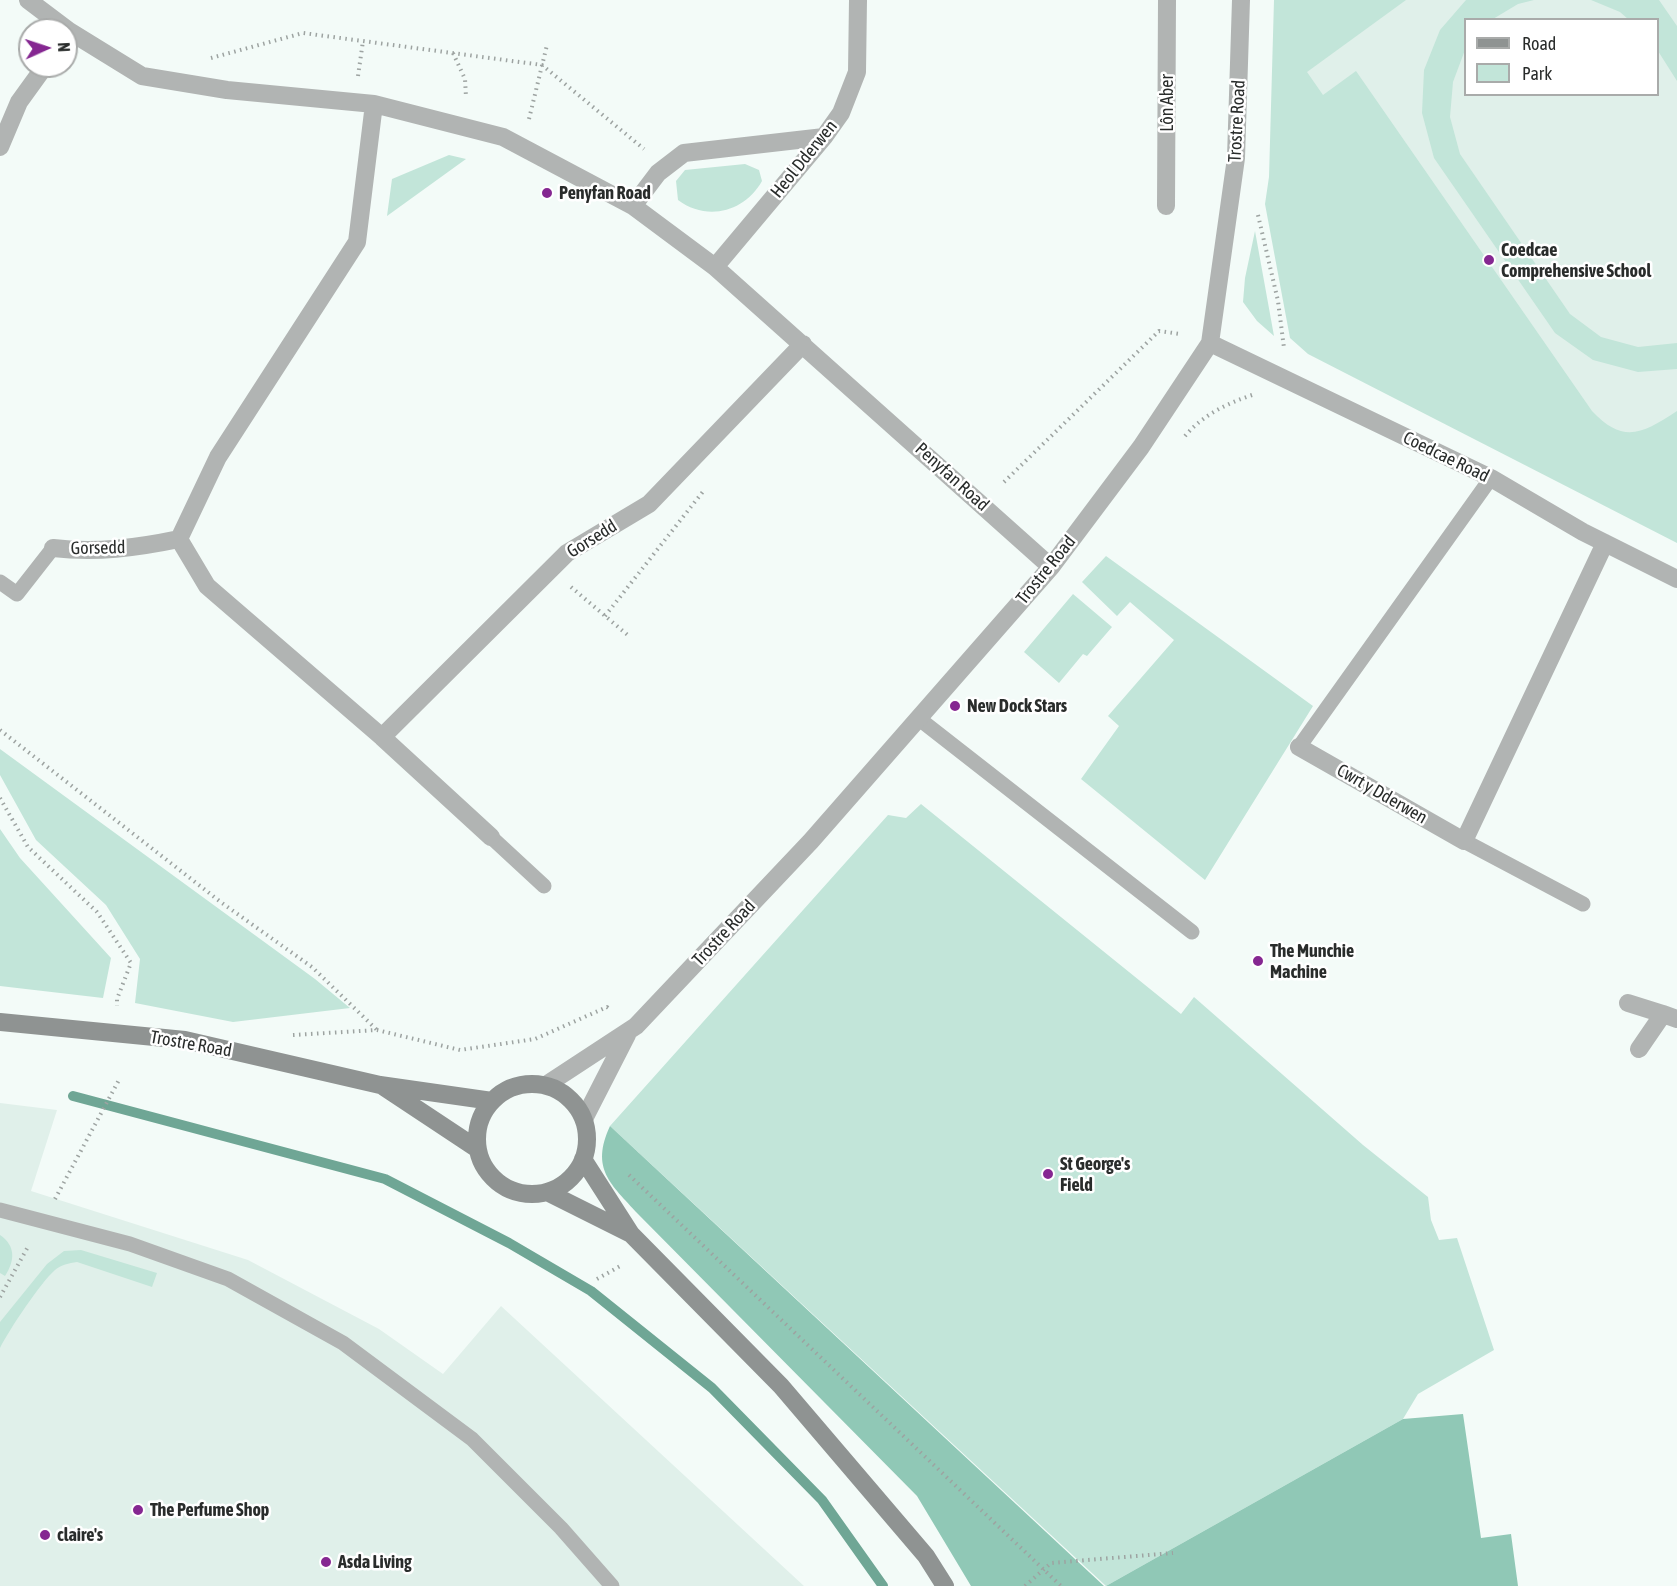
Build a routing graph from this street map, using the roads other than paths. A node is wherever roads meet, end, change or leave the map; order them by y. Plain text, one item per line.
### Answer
1 (28, 0) edge
2 (858, 0) edge
3 (1167, 0) edge
4 (1241, 0) edge
5 (49, 18) edge
6 (78, 39) edge
7 (37, 78) edge
8 (374, 104) junction
9 (824, 137) junction
10 (0, 147) edge
11 (633, 206) junction
12 (1166, 206) dead end
13 (715, 267) junction
14 (803, 344) junction
15 (1210, 344) junction
16 (1491, 478) junction
17 (179, 539) junction
18 (1605, 543) junction
19 (53, 548) joint
20 (1051, 567) junction
21 (1677, 579) edge
22 (0, 582) edge
23 (918, 718) junction
24 (382, 737) junction
25 (1299, 747) joint
26 (491, 837) joint
27 (1464, 842) junction
28 (544, 886) dead end
29 (1583, 904) dead end
30 (1192, 932) dead end
31 (1628, 1003) dead end
32 (1670, 1017) edge
33 (0, 1022) edge
34 (632, 1030) junction
35 (1639, 1049) dead end
36 (380, 1084) junction
37 (546, 1085) junction
38 (492, 1101) junction
39 (584, 1119) junction
40 (476, 1148) junction
41 (583, 1159) junction
42 (547, 1192) junction
43 (0, 1210) edge
44 (631, 1234) junction
45 (612, 1586) edge
46 (945, 1586) edge

1 - 5 street, Penyfan Road
2 - 9 street, Heol Dderwen
3 - 12 street, Lôn Aber
4 - 15 street, Trostre Road
6 - 8 street, Penyfan Road
7 - 10 street
8 - 11 street, Penyfan Road
8 - 17 street
9 - 11 street
9 - 13 street, Heol Dderwen
11 - 13 street, Penyfan Road
13 - 14 street, Penyfan Road
14 - 20 street, Penyfan Road
14 - 24 street, Gorsedd
15 - 16 street, Coedcae Road
15 - 20 street, Trostre Road
16 - 18 street, Coedcae Road
16 - 25 lane, Cwrt y Dderwen
17 - 19 street, Gorsedd
17 - 24 street
18 - 21 street, Coedcae Road
18 - 27 street
19 - 22 lane
20 - 23 street, Trostre Road
23 - 30 lane
23 - 34 street, Trostre Road
24 - 26 street
25 - 27 street, Cwrt y Dderwen
26 - 28 lane
27 - 29 lane
31 - 32 street
32 - 35 street
33 - 36 main road, Trostre Road
34 - 37 street, Trostre Road
34 - 39 street, Trostre Road
36 - 38 main road, Trostre Road
36 - 40 main road, Trostre Road
37 - 38 main road
37 - 39 main road
38 - 40 main road
39 - 41 main road
40 - 42 main road
41 - 42 main road
41 - 44 main road
42 - 44 main road
43 - 45 lane
44 - 46 main road

